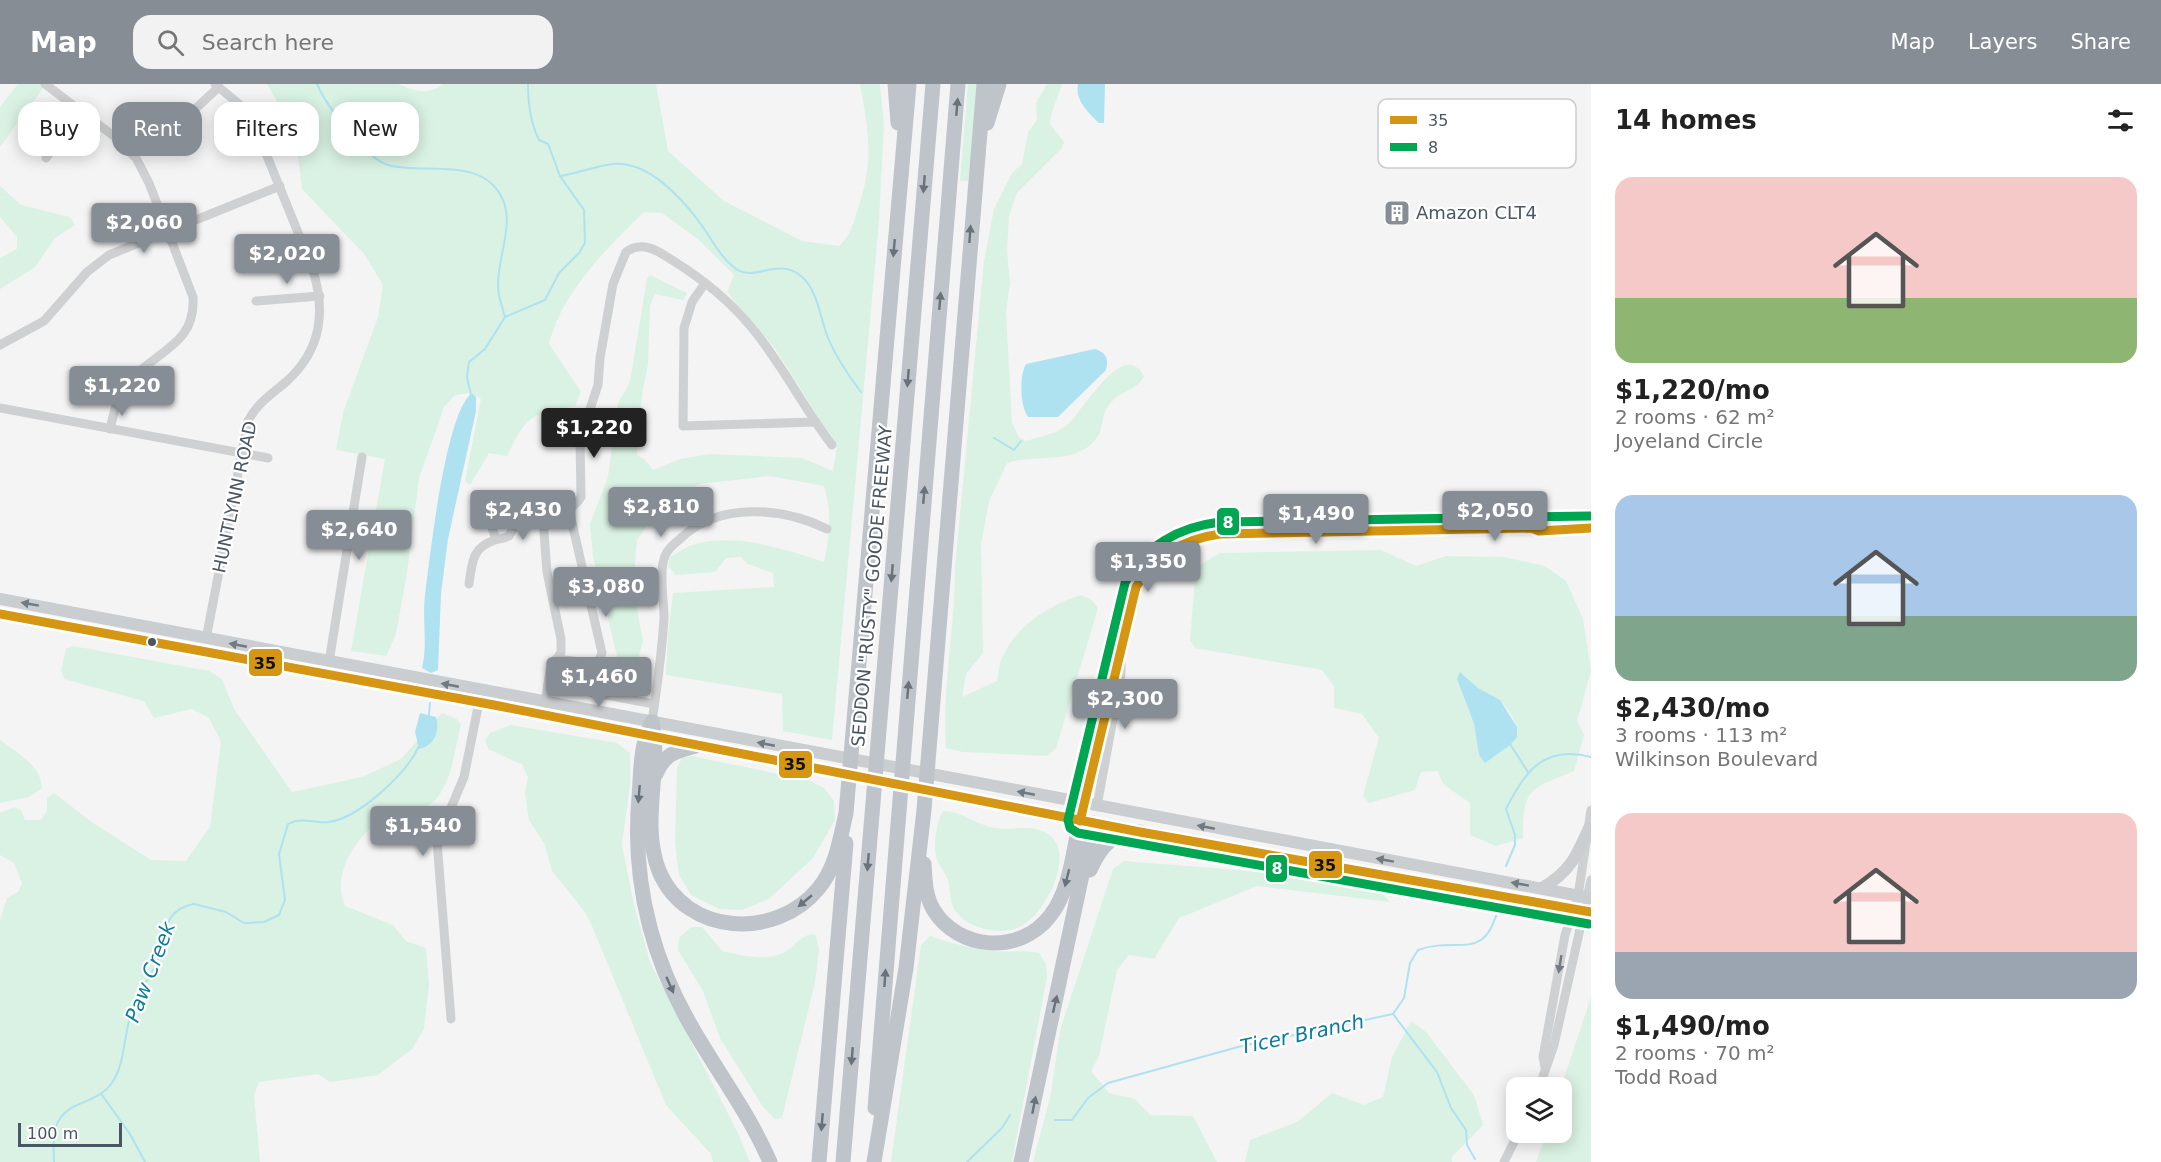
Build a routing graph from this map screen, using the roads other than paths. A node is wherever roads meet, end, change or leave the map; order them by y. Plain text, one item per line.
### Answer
1 (45, 84) edge
2 (895, 84) edge
3 (909, 84) edge
4 (933, 84) edge
5 (958, 84) edge
6 (984, 84) edge
7 (999, 84) edge
8 (217, 86) edge
9 (68, 102) edge
10 (201, 102) edge
11 (100, 126) edge
12 (975, 175) junction
13 (280, 186) junction
14 (898, 190) junction
15 (168, 230) junction
16 (705, 283) junction
17 (320, 296) junction
18 (256, 301) dead end
19 (0, 345) edge
20 (0, 408) edge
21 (816, 422) junction
22 (110, 429) junction
23 (832, 445) dead end
24 (240, 454) junction
25 (362, 457) dead end
26 (268, 458) dead end
27 (524, 508) junction
28 (569, 510) junction
29 (547, 515) junction
30 (1591, 522) edge
31 (1532, 528) junction
32 (1591, 528) edge
33 (827, 529) dead end
34 (496, 539) junction
35 (469, 584) dead end
36 (0, 599) edge
37 (0, 614) edge
38 (206, 639) junction
39 (556, 659) junction
40 (286, 660) junction
41 (329, 662) junction
42 (548, 684) junction
43 (479, 702) junction
44 (545, 703) junction
45 (654, 704) junction
46 (611, 714) junction
47 (652, 722) junction
48 (650, 737) junction
49 (696, 746) junction
50 (653, 782) junction
51 (1090, 805) junction
52 (847, 806) junction
53 (924, 810) junction
54 (1591, 810) edge
55 (1087, 822) junction
56 (1589, 828) junction
57 (1140, 832) junction
58 (1591, 880) edge
59 (1542, 888) junction
60 (1081, 890) junction
61 (1584, 904) edge
62 (451, 1019) dead end
63 (1542, 1077) edge
64 (1514, 1143) edge
65 (770, 1162) edge
66 (819, 1162) edge
67 (843, 1162) edge
68 (872, 1162) edge
69 (1022, 1162) edge
70 (1504, 1162) edge

1 - 9 street
2 - 14 highway
3 - 14 highway
4 -> 67 highway, SEDDON "RUSTY" GOODE FREEWAY
68 -> 5 highway
6 - 12 highway
7 - 12 highway
8 - 10 street
8 - 13 street, HUNTLYNN ROAD
11 - 15 street
53 -> 12 highway
13 - 15 street
13 - 17 street, HUNTLYNN ROAD
14 -> 52 highway
15 - 19 street
15 - 22 street
16 - 21 street
16 - 21 street
16 - 28 street
17 - 18 street
17 - 24 street, HUNTLYNN ROAD
20 - 22 street
21 - 23 street
22 - 24 street
24 - 26 street
24 - 38 street, HUNTLYNN ROAD
25 - 41 street
27 - 29 street
27 - 34 street
27 - 34 street
28 - 29 street
28 - 39 street
29 - 39 street
30 - 31 street
31 - 32 street
31 - 51 street
33 - 45 street
34 - 35 street
38 -> 36 main road
37 - 40 main road
40 -> 38 main road
39 - 42 street
40 - 41 main road
40 - 43 main road
44 -> 41 main road
42 - 44 street
42 - 45 street
43 - 46 main road
43 - 48 main road
43 - 62 street
44 - 46 main road
45 - 47 street
46 - 47 main road
47 - 48 highway
51 -> 47 main road
48 - 49 main road
48 - 50 highway
48 -> 65 highway
49 - 50 highway
49 - 55 main road
52 -> 50 highway
51 - 55 main road
59 -> 51 main road
52 -> 66 highway
55 -> 53 highway
53 - 68 highway
54 - 56 street
55 - 57 main road
55 - 60 highway
56 - 59 main road
56 - 61 street
57 - 60 highway
57 - 61 main road
58 - 61 street
59 - 61 main road
69 -> 60 highway
61 - 63 street
64 - 70 street

